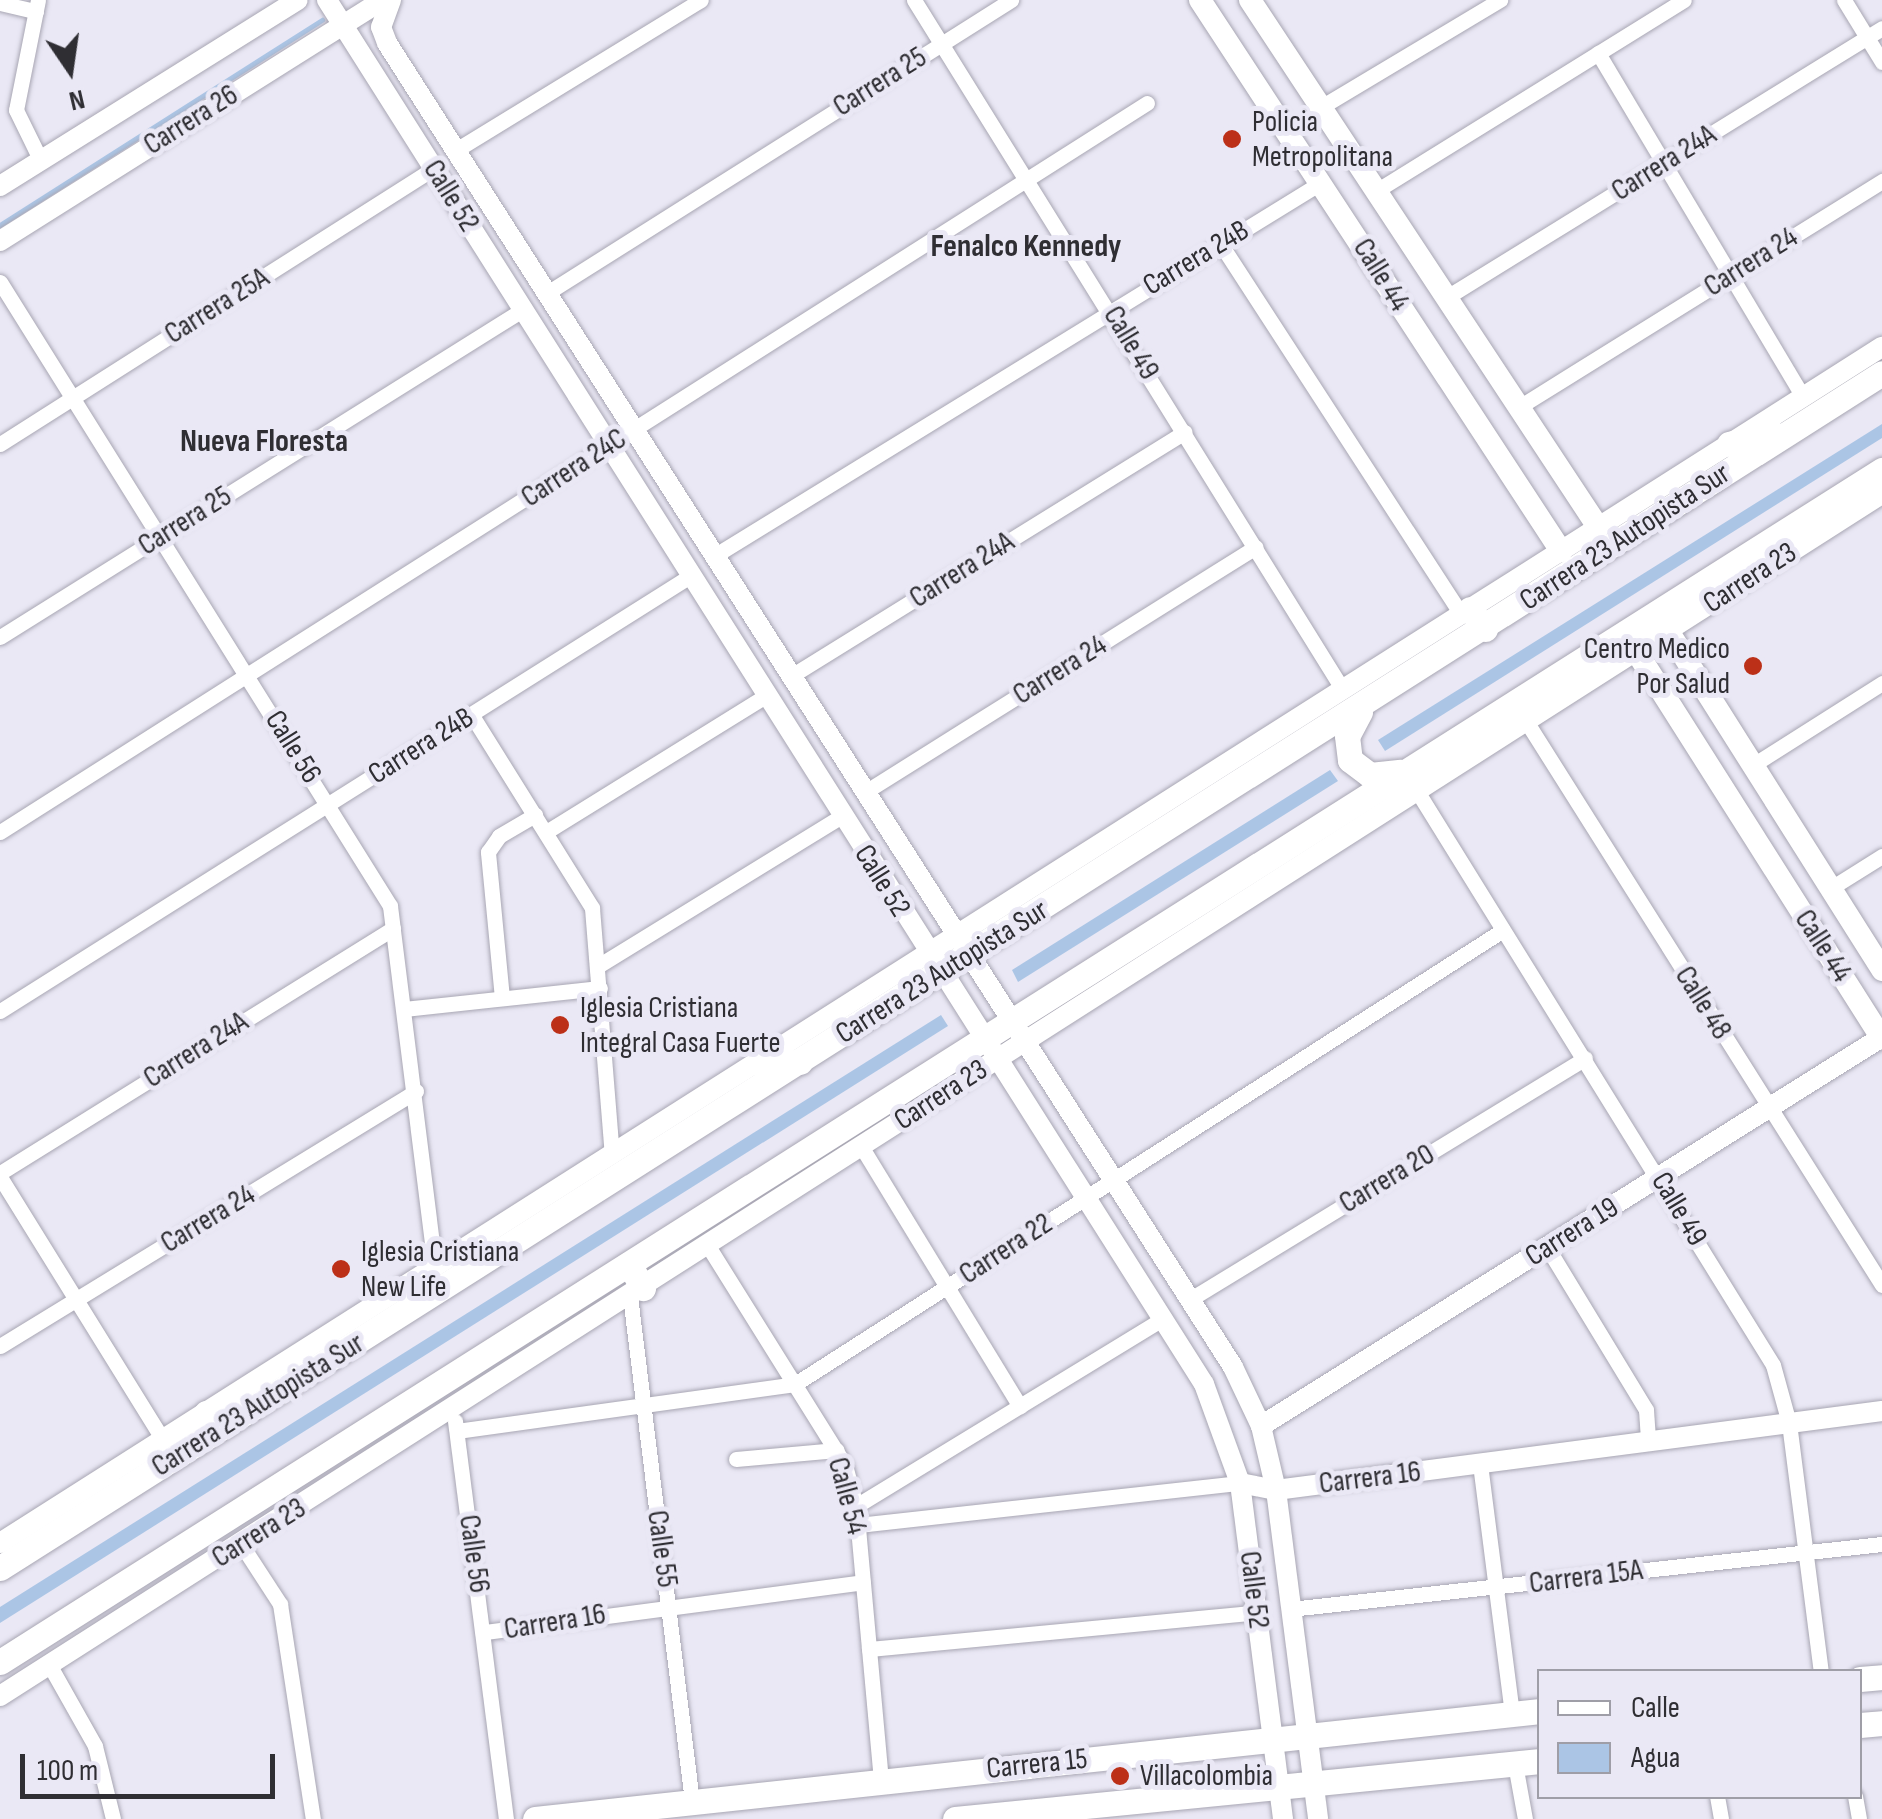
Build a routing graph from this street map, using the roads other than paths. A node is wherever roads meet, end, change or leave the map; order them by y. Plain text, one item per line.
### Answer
1 (298, 0) edge
2 (328, 0) edge
3 (382, 0) edge
4 (391, 0) edge
5 (701, 0) edge
6 (914, 0) edge
7 (1011, 0) edge
8 (1200, 0) edge
9 (1500, 0) edge
10 (1844, 0) edge
11 (1680, 1) edge
12 (0, 3) edge
13 (1258, 3) edge
14 (37, 5) edge
15 (343, 25) junction
16 (1882, 28) edge
17 (1867, 38) junction
18 (942, 44) junction
19 (1598, 53) junction
20 (1882, 62) edge
21 (1147, 103) dead end
22 (1321, 107) junction
23 (456, 150) junction
24 (40, 159) junction
25 (1664, 163) junction
26 (434, 168) junction
27 (1028, 179) junction
28 (1882, 181) edge
29 (1322, 182) junction
30 (0, 186) edge
31 (1376, 190) junction
32 (0, 242) edge
33 (1220, 243) junction
34 (1730, 275) junction
35 (0, 282) edge
36 (547, 293) junction
37 (1446, 298) junction
38 (522, 310) junction
39 (1110, 310) junction
40 (1882, 348) edge
41 (1495, 372) junction
42 (1882, 373) edge
43 (1882, 380) edge
44 (1855, 390) junction
45 (1457, 395) junction
46 (1803, 397) junction
47 (72, 398) junction
48 (1519, 408) junction
49 (1793, 428) junction
50 (634, 430) junction
51 (1184, 432) junction
52 (0, 444) edge
53 (1729, 444) junction
54 (608, 446) junction
55 (1703, 461) junction
56 (1882, 470) edge
57 (1882, 494) edge
58 (1682, 500) junction
59 (1598, 527) junction
60 (159, 537) junction
61 (1256, 548) junction
62 (1562, 550) junction
63 (714, 556) junction
64 (1745, 569) junction
65 (690, 576) junction
66 (1472, 617) junction
67 (1668, 630) junction
68 (0, 637) edge
69 (1636, 651) junction
70 (248, 675) junction
71 (791, 676) junction
72 (1882, 683) edge
73 (1563, 685) junction
74 (1342, 690) junction
75 (765, 696) junction
76 (1367, 705) junction
77 (471, 714) junction
78 (1526, 721) junction
79 (1753, 765) junction
80 (1413, 779) junction
81 (864, 792) junction
82 (328, 804) junction
83 (535, 815) junction
84 (842, 816) junction
85 (0, 832) edge
86 (546, 832) junction
87 (1882, 856) edge
88 (1831, 888) junction
89 (393, 928) junction
90 (1504, 930) junction
91 (962, 945) junction
92 (934, 963) junction
93 (598, 966) junction
94 (1882, 970) edge
95 (600, 988) junction
96 (502, 998) junction
97 (404, 1009) junction
98 (0, 1011) edge
99 (1017, 1032) junction
100 (1882, 1037) edge
101 (989, 1049) junction
102 (1585, 1058) junction
103 (759, 1062) junction
104 (800, 1062) junction
105 (416, 1091) junction
106 (1769, 1108) junction
107 (670, 1119) junction
108 (861, 1146) junction
109 (658, 1152) junction
110 (612, 1156) junction
111 (0, 1175) edge
112 (1660, 1176) junction
113 (1112, 1181) junction
114 (1085, 1198) junction
115 (708, 1246) junction
116 (1547, 1247) junction
117 (629, 1264) junction
118 (435, 1268) junction
119 (1882, 1285) edge
120 (947, 1287) junction
121 (637, 1292) junction
122 (76, 1299) junction
123 (1188, 1300) junction
124 (1162, 1319) junction
125 (0, 1346) edge
126 (795, 1384) junction
127 (642, 1406) junction
128 (1020, 1406) junction
129 (453, 1409) junction
130 (1882, 1411) edge
131 (246, 1412) junction
132 (206, 1413) junction
133 (1790, 1423) junction
134 (1261, 1426) junction
135 (457, 1431) junction
136 (160, 1442) junction
137 (1648, 1442) junction
138 (837, 1450) junction
139 (736, 1459) dead end
140 (1480, 1464) junction
141 (144, 1477) junction
142 (1240, 1483) junction
143 (1276, 1490) junction
144 (856, 1506) junction
145 (858, 1525) junction
146 (0, 1543) edge
147 (241, 1544) junction
148 (1882, 1544) edge
149 (1807, 1551) junction
150 (0, 1568) edge
151 (863, 1582) junction
152 (1497, 1587) junction
153 (670, 1604) junction
154 (1290, 1608) junction
155 (1257, 1612) junction
156 (485, 1632) junction
157 (1294, 1640) junction
158 (1261, 1644) junction
159 (869, 1649) junction
160 (0, 1662) edge
161 (50, 1666) junction
162 (1821, 1669) edge
163 (0, 1696) edge
164 (1537, 1711) edge
165 (1512, 1714) junction
166 (1306, 1734) junction
167 (1272, 1738) junction
168 (1527, 1763) edge
169 (882, 1781) junction
170 (1312, 1782) junction
171 (1279, 1785) junction
172 (692, 1802) junction
173 (1082, 1812) edge
174 (113, 1819) edge
175 (312, 1819) edge
176 (506, 1819) edge
177 (536, 1819) edge
178 (954, 1819) edge
179 (1284, 1819) edge
180 (1318, 1819) edge
181 (1525, 1819) edge

1 - 24 street, Carrera 26
2 - 15 street, Calle 52
3 - 15 street, Carrera 26
4 - 23 street, Calle 52
5 - 23 street
6 - 18 street, Calle 49
7 - 18 street, Carrera 25
8 - 29 main road, Calle 44
9 - 22 street
10 - 17 street
11 - 19 street
12 - 14 street
13 - 22 main road, Calle 44
14 - 24 street
15 - 26 street, Calle 52
15 - 32 street, Carrera 26
16 - 17 street, Carrera 24A
17 - 20 street
17 - 25 street, Carrera 24A
18 - 27 street, Calle 49
18 - 36 street, Carrera 25
19 - 25 street
19 - 31 street
21 - 27 street, Carrera 24C
22 - 31 main road, Calle 44
23 - 36 street, Calle 52
24 - 30 street, Carrera 26
25 - 34 street
25 - 37 street, Carrera 24A
26 - 38 street, Calle 52
26 - 47 street, Carrera 25A
27 - 39 street, Calle 49
27 - 50 street, Carrera 24C
28 - 34 street, Carrera 24
29 - 33 street, Carrera 24B
29 - 45 main road, Calle 44
31 - 37 main road, Calle 44
33 - 39 street, Carrera 24B
33 - 66 street
34 - 46 street
34 - 48 street, Carrera 24
35 - 47 street, Calle 56
36 - 50 street, Calle 52
37 - 41 main road, Calle 44
38 - 54 street, Calle 52
38 - 60 street, Carrera 25
39 - 51 street, Calle 49
39 - 63 street, Carrera 24B
40 - 46 street
41 - 45 main road
41 - 48 main road, Calle 44
42 - 44 main road, Carrera 23 Autopista Sur
43 - 44 main road
44 - 49 main road, Carrera 23 Autopista Sur
45 - 62 main road, Calle 44
46 - 53 street
47 - 52 street, Carrera 25A
47 - 60 street, Calle 56
48 - 59 main road, Calle 44
49 - 53 main road
49 - 58 main road, Carrera 23 Autopista Sur
50 - 54 street, Carrera 24C
50 - 63 street, Calle 52
51 - 61 street, Calle 49
51 - 71 street, Carrera 24A
53 - 55 street
54 - 65 street, Calle 52
54 - 70 street, Carrera 24C
55 - 58 main road
55 - 59 street
56 - 64 main road
57 - 64 street, Carrera 23
58 - 66 main road, Carrera 23 Autopista Sur
59 - 62 street
60 - 68 street, Carrera 25
60 - 70 street, Calle 56
61 - 74 street, Calle 49
61 - 81 street, Carrera 24
62 - 66 street
63 - 71 street, Calle 52
64 - 67 street, Carrera 23
64 - 73 main road
65 - 75 street, Calle 52
65 - 77 street, Carrera 24B
66 - 74 street
66 - 76 main road, Carrera 23 Autopista Sur
67 - 69 street, Carrera 23
67 - 79 main road, Calle 44
69 - 73 street, Carrera 23
69 - 100 main road, Calle 44
70 - 82 street, Calle 56
70 - 85 street, Carrera 24C
71 - 81 street, Calle 52
72 - 79 street
73 - 78 street, Carrera 23
73 - 80 main road
74 - 91 street
75 - 84 street, Calle 52
75 - 86 street
76 - 80 main road
76 - 91 main road, Carrera 23 Autopista Sur
77 - 82 street, Carrera 24B
77 - 83 street
78 - 80 street, Carrera 23
78 - 106 street, Calle 48
79 - 88 main road, Calle 44
80 - 90 street, Calle 49
80 - 99 main road
81 - 91 street, Calle 52
82 - 89 street, Calle 56
82 - 98 street, Carrera 24B
83 - 86 street
83 - 96 street
84 - 92 street, Calle 52
84 - 93 street
86 - 93 street
87 - 88 street
88 - 94 main road, Calle 44
89 - 97 street, Calle 56
89 - 111 street, Carrera 24A
90 - 102 street, Calle 49
90 - 113 street, Carrera 22
91 - 92 main road, Carrera 23 Autopista Sur
91 - 99 street, Calle 52
92 - 101 street, Calle 52
92 - 103 street
92 - 104 main road, Carrera 23 Autopista Sur
93 - 95 street
95 - 96 street
95 - 110 street
96 - 97 street
97 - 105 street, Calle 56
99 - 101 main road
99 - 113 street, Calle 52
100 - 106 street, Carrera 19
101 - 108 street, Carrera 23
101 - 114 street, Calle 52
101 - 117 main road
102 - 112 street, Calle 49
102 - 123 street, Carrera 20
103 - 104 main road
103 - 107 street
104 - 109 main road, Carrera 23 Autopista Sur
105 - 118 street, Calle 56
105 - 122 street, Carrera 24
106 - 112 street, Carrera 19
106 - 119 street, Calle 48
107 - 109 main road
107 - 110 street
108 - 115 street, Carrera 23
108 - 120 street
109 - 131 main road, Carrera 23 Autopista Sur
110 - 118 street
111 - 122 street
112 - 116 street, Carrera 19
112 - 133 street, Calle 49
113 - 114 street, Carrera 22
113 - 123 street, Calle 52
114 - 120 street, Carrera 22
114 - 124 street, Calle 52
115 - 121 street, Carrera 23
115 - 126 street, Calle 54
116 - 134 street, Carrera 19
116 - 137 street
117 - 121 main road
117 - 160 main road
118 - 132 street
120 - 126 street, Carrera 22
120 - 128 street
121 - 127 street, Calle 55
121 - 129 street, Carrera 23
122 - 125 street, Carrera 24
122 - 136 street
123 - 134 street, Calle 52
124 - 128 street
124 - 142 street, Calle 52
126 - 127 street, Carrera 22
126 - 138 street, Calle 54
127 - 135 street, Carrera 22
127 - 153 street, Calle 55
128 - 144 street
129 - 135 street, Calle 56
129 - 147 street, Carrera 23
130 - 133 street, Carrera 16
131 - 132 main road
131 - 141 main road, Carrera 23 Autopista Sur
132 - 136 street
133 - 137 street, Carrera 16
133 - 149 street, Calle 49
134 - 143 street, Calle 52
135 - 156 street, Calle 56
136 - 141 main road
136 - 146 street
137 - 140 street, Carrera 16
138 - 139 street
138 - 144 street, Calle 54
140 - 143 street, Carrera 16
140 - 152 street
141 - 150 main road, Carrera 23 Autopista Sur
142 - 143 street, Carrera 16
142 - 145 street, Carrera 16
142 - 155 street, Calle 52
143 - 154 street, Calle 52
144 - 145 street, Calle 54
145 - 151 street, Calle 54
147 - 161 street, Carrera 23
147 - 175 street
148 - 149 street, Carrera 15A
149 - 152 street, Carrera 15A
149 - 162 street, Calle 49
151 - 153 street, Carrera 16
151 - 159 street, Calle 54
152 - 154 street, Carrera 15A
152 - 165 street
153 - 156 street, Carrera 16
153 - 172 street, Calle 55
154 - 157 street, Calle 52
155 - 158 street, Calle 52
155 - 159 street
156 - 176 street, Calle 56
157 - 158 street
157 - 166 street, Calle 52
158 - 167 street, Calle 52
159 - 169 street, Calle 54
161 - 163 street, Carrera 23
161 - 174 street
164 - 165 main road, Carrera 15
165 - 166 main road, Carrera 15
166 - 167 main road, Carrera 15
166 - 170 street, Calle 52
167 - 169 main road, Carrera 15
167 - 171 street, Calle 52
168 - 170 main road, Carrera 15
168 - 181 street
169 - 172 main road, Carrera 15
170 - 171 main road, Carrera 15
170 - 180 street, Calle 52
171 - 173 main road, Carrera 15
171 - 179 street, Calle 52
172 - 177 main road, Carrera 15
173 - 178 main road, Carrera 15

